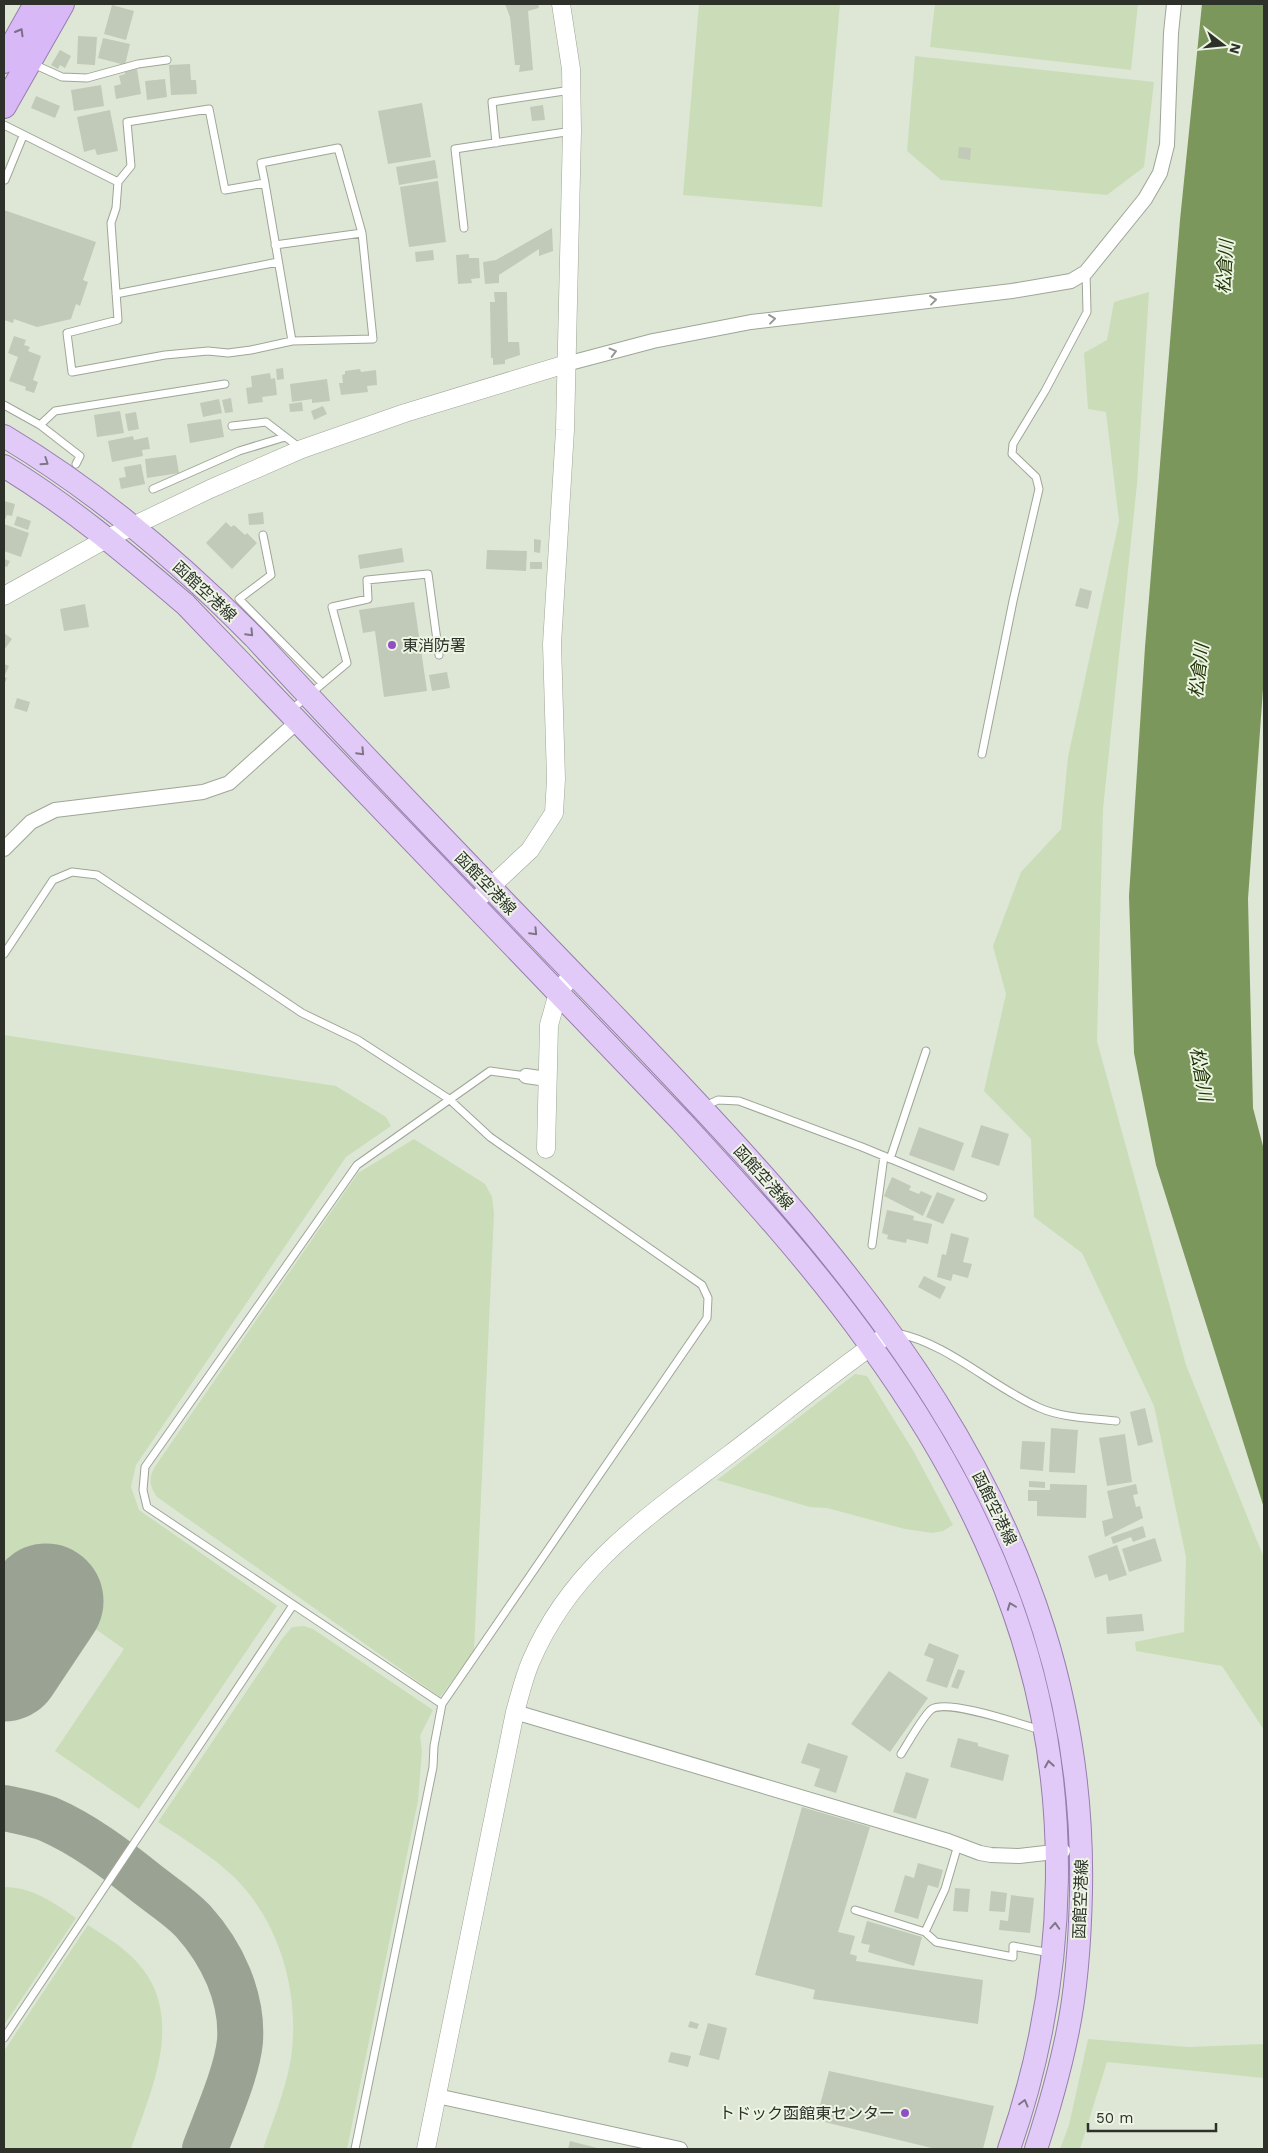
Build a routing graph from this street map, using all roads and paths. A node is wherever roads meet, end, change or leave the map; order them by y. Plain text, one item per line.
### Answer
1 (36, 4) edge
2 (62, 4) edge
3 (562, 4) edge
4 (1174, 4) edge
5 (166, 60) dead end
6 (4, 61) edge
7 (29, 62) junction
8 (571, 90) junction
9 (4, 106) edge
10 (4, 125) edge
11 (572, 131) junction
12 (24, 136) junction
13 (496, 142) junction
14 (4, 180) edge
15 (118, 182) junction
16 (265, 183) junction
17 (464, 228) dead end
18 (362, 233) junction
19 (275, 245) junction
20 (278, 262) junction
21 (1086, 272) junction
22 (116, 294) junction
23 (292, 341) junction
24 (566, 364) junction
25 (225, 384) dead end
26 (4, 405) edge
27 (40, 425) junction
28 (232, 426) dead end
29 (4, 436) edge
30 (285, 437) junction
31 (302, 450) junction
32 (76, 464) dead end
33 (4, 466) edge
34 (153, 489) dead end
35 (133, 527) junction
36 (262, 535) dead end
37 (108, 538) junction
38 (4, 596) edge
39 (439, 655) dead end
40 (315, 689) junction
41 (294, 716) junction
42 (982, 754) dead end
43 (4, 849) edge
44 (491, 888) junction
45 (472, 905) junction
46 (4, 954) edge
47 (573, 973) junction
48 (558, 993) junction
49 (926, 1051) dead end
50 (526, 1076) joint
51 (548, 1079) junction
52 (450, 1099) junction
53 (691, 1114) junction
54 (546, 1149) dead end
55 (887, 1157) junction
56 (983, 1198) dead end
57 (872, 1245) dead end
58 (891, 1332) junction
59 (871, 1346) junction
60 (1116, 1421) dead end
61 (294, 1605) junction
62 (442, 1704) junction
63 (515, 1712) junction
64 (1057, 1731) junction
65 (901, 1754) dead end
66 (958, 1845) junction
67 (1081, 1850) junction
68 (1057, 1851) junction
69 (855, 1910) dead end
70 (925, 1932) junction
71 (1054, 1953) junction
72 (4, 2038) edge
73 (437, 2096) junction
74 (355, 2149) edge
75 (426, 2149) edge
76 (680, 2149) edge
77 (1010, 2149) edge
78 (1036, 2149) edge

6 -> 1 highway
2 - 7 highway
3 - 8 street
4 - 21 street
5 - 7 lane
7 - 9 highway
8 - 11 street
8 - 13 lane
10 - 12 lane
11 - 13 lane
11 - 24 street
12 - 14 lane
12 - 15 lane
13 - 17 lane
15 - 16 lane
15 - 22 lane
16 - 18 lane
16 - 19 lane
18 - 19 lane
18 - 23 lane
19 - 20 lane
20 - 22 lane
20 - 23 lane
24 -> 21 street
21 - 42 lane
22 - 23 lane
24 - 31 street
24 - 44 street
25 - 27 lane
26 - 27 lane
27 - 32 lane
28 - 30 lane
29 -> 35 main road, 函館空港線
30 - 31 lane
30 - 34 lane
31 - 35 street
33 - 37 main road, 函館空港線
35 - 37 street
35 -> 40 main road, 函館空港線
36 - 40 lane
37 - 38 street
37 - 41 main road, 函館空港線
39 - 40 lane
40 - 41 lane
40 -> 44 main road, 函館空港線
41 - 43 street
41 - 45 main road, 函館空港線
44 - 45 street
44 -> 47 main road, 函館空港線
45 - 48 main road, 函館空港線
46 - 52 lane
47 - 48 street
47 - 53 main road, 函館空港線
48 - 51 street
48 - 53 main road, 函館空港線
49 - 55 lane
50 - 51 street
50 - 52 lane
51 - 54 street
52 - 61 lane
52 - 62 lane
53 - 55 lane
53 - 58 main road, 函館空港線
53 - 59 main road, 函館空港線
55 - 56 lane
55 - 57 lane
58 - 59 street
58 - 60 lane
58 - 64 main road, 函館空港線
59 - 63 street
64 -> 59 main road, 函館空港線
61 - 62 lane
61 - 72 lane
62 - 74 lane
63 - 66 street
63 - 73 street
64 - 65 lane
64 - 67 main road, 函館空港線
68 -> 64 main road, 函館空港線
66 - 68 street
66 - 70 lane
67 - 68 street
67 - 78 main road, 函館空港線
71 -> 68 main road, 函館空港線
69 - 70 lane
70 - 71 lane
77 -> 71 main road, 函館空港線
73 - 75 street
73 - 76 street

